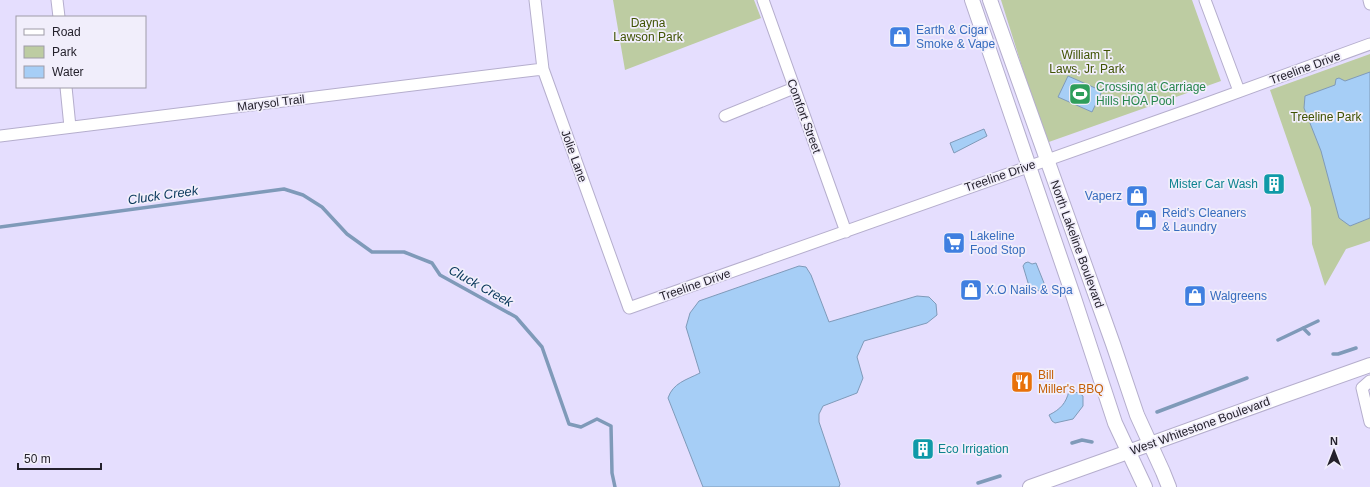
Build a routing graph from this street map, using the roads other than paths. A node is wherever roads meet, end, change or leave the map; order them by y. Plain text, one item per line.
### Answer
1 (57, 0) edge
2 (534, 0) edge
3 (763, 0) edge
4 (972, 0) edge
5 (990, 0) edge
6 (1205, 0) edge
7 (1369, 0) edge
8 (1370, 4) edge
9 (59, 16) edge
10 (1370, 44) edge
11 (543, 69) junction
12 (66, 88) edge
13 (794, 88) junction
14 (1239, 92) junction
15 (725, 116) dead end
16 (70, 127) junction
17 (0, 136) edge
18 (1046, 160) junction
19 (1029, 166) junction
20 (846, 232) junction
21 (629, 308) joint
22 (1370, 365) edge
23 (1370, 381) edge
24 (1370, 422) edge
25 (1150, 444) junction
26 (1128, 452) junction
27 (1030, 487) edge
28 (1145, 487) edge
29 (1169, 487) edge

1 - 9 street
2 - 11 street, Jolie Lane
3 - 13 street, Comfort Street
4 - 19 main road, North Lakeline Boulevard
5 - 18 main road, North Lakeline Boulevard
6 - 14 street
7 - 8 street
10 - 14 street, Treeline Drive
11 - 16 street, Marysol Trail
11 - 21 street, Jolie Lane
12 - 16 street
13 - 15 street
13 - 20 street, Comfort Street
14 - 18 street, Treeline Drive
16 - 17 street, Marysol Trail
18 - 19 street, Treeline Drive
18 - 25 main road, North Lakeline Boulevard
19 - 20 street, Treeline Drive
19 - 26 main road, North Lakeline Boulevard
20 - 21 street, Treeline Drive
22 - 25 main road, West Whitestone Boulevard
23 - 24 street
25 - 26 main road, West Whitestone Boulevard
25 - 29 main road, North Lakeline Boulevard
26 - 27 main road, West Whitestone Boulevard
26 - 28 main road, North Lakeline Boulevard

